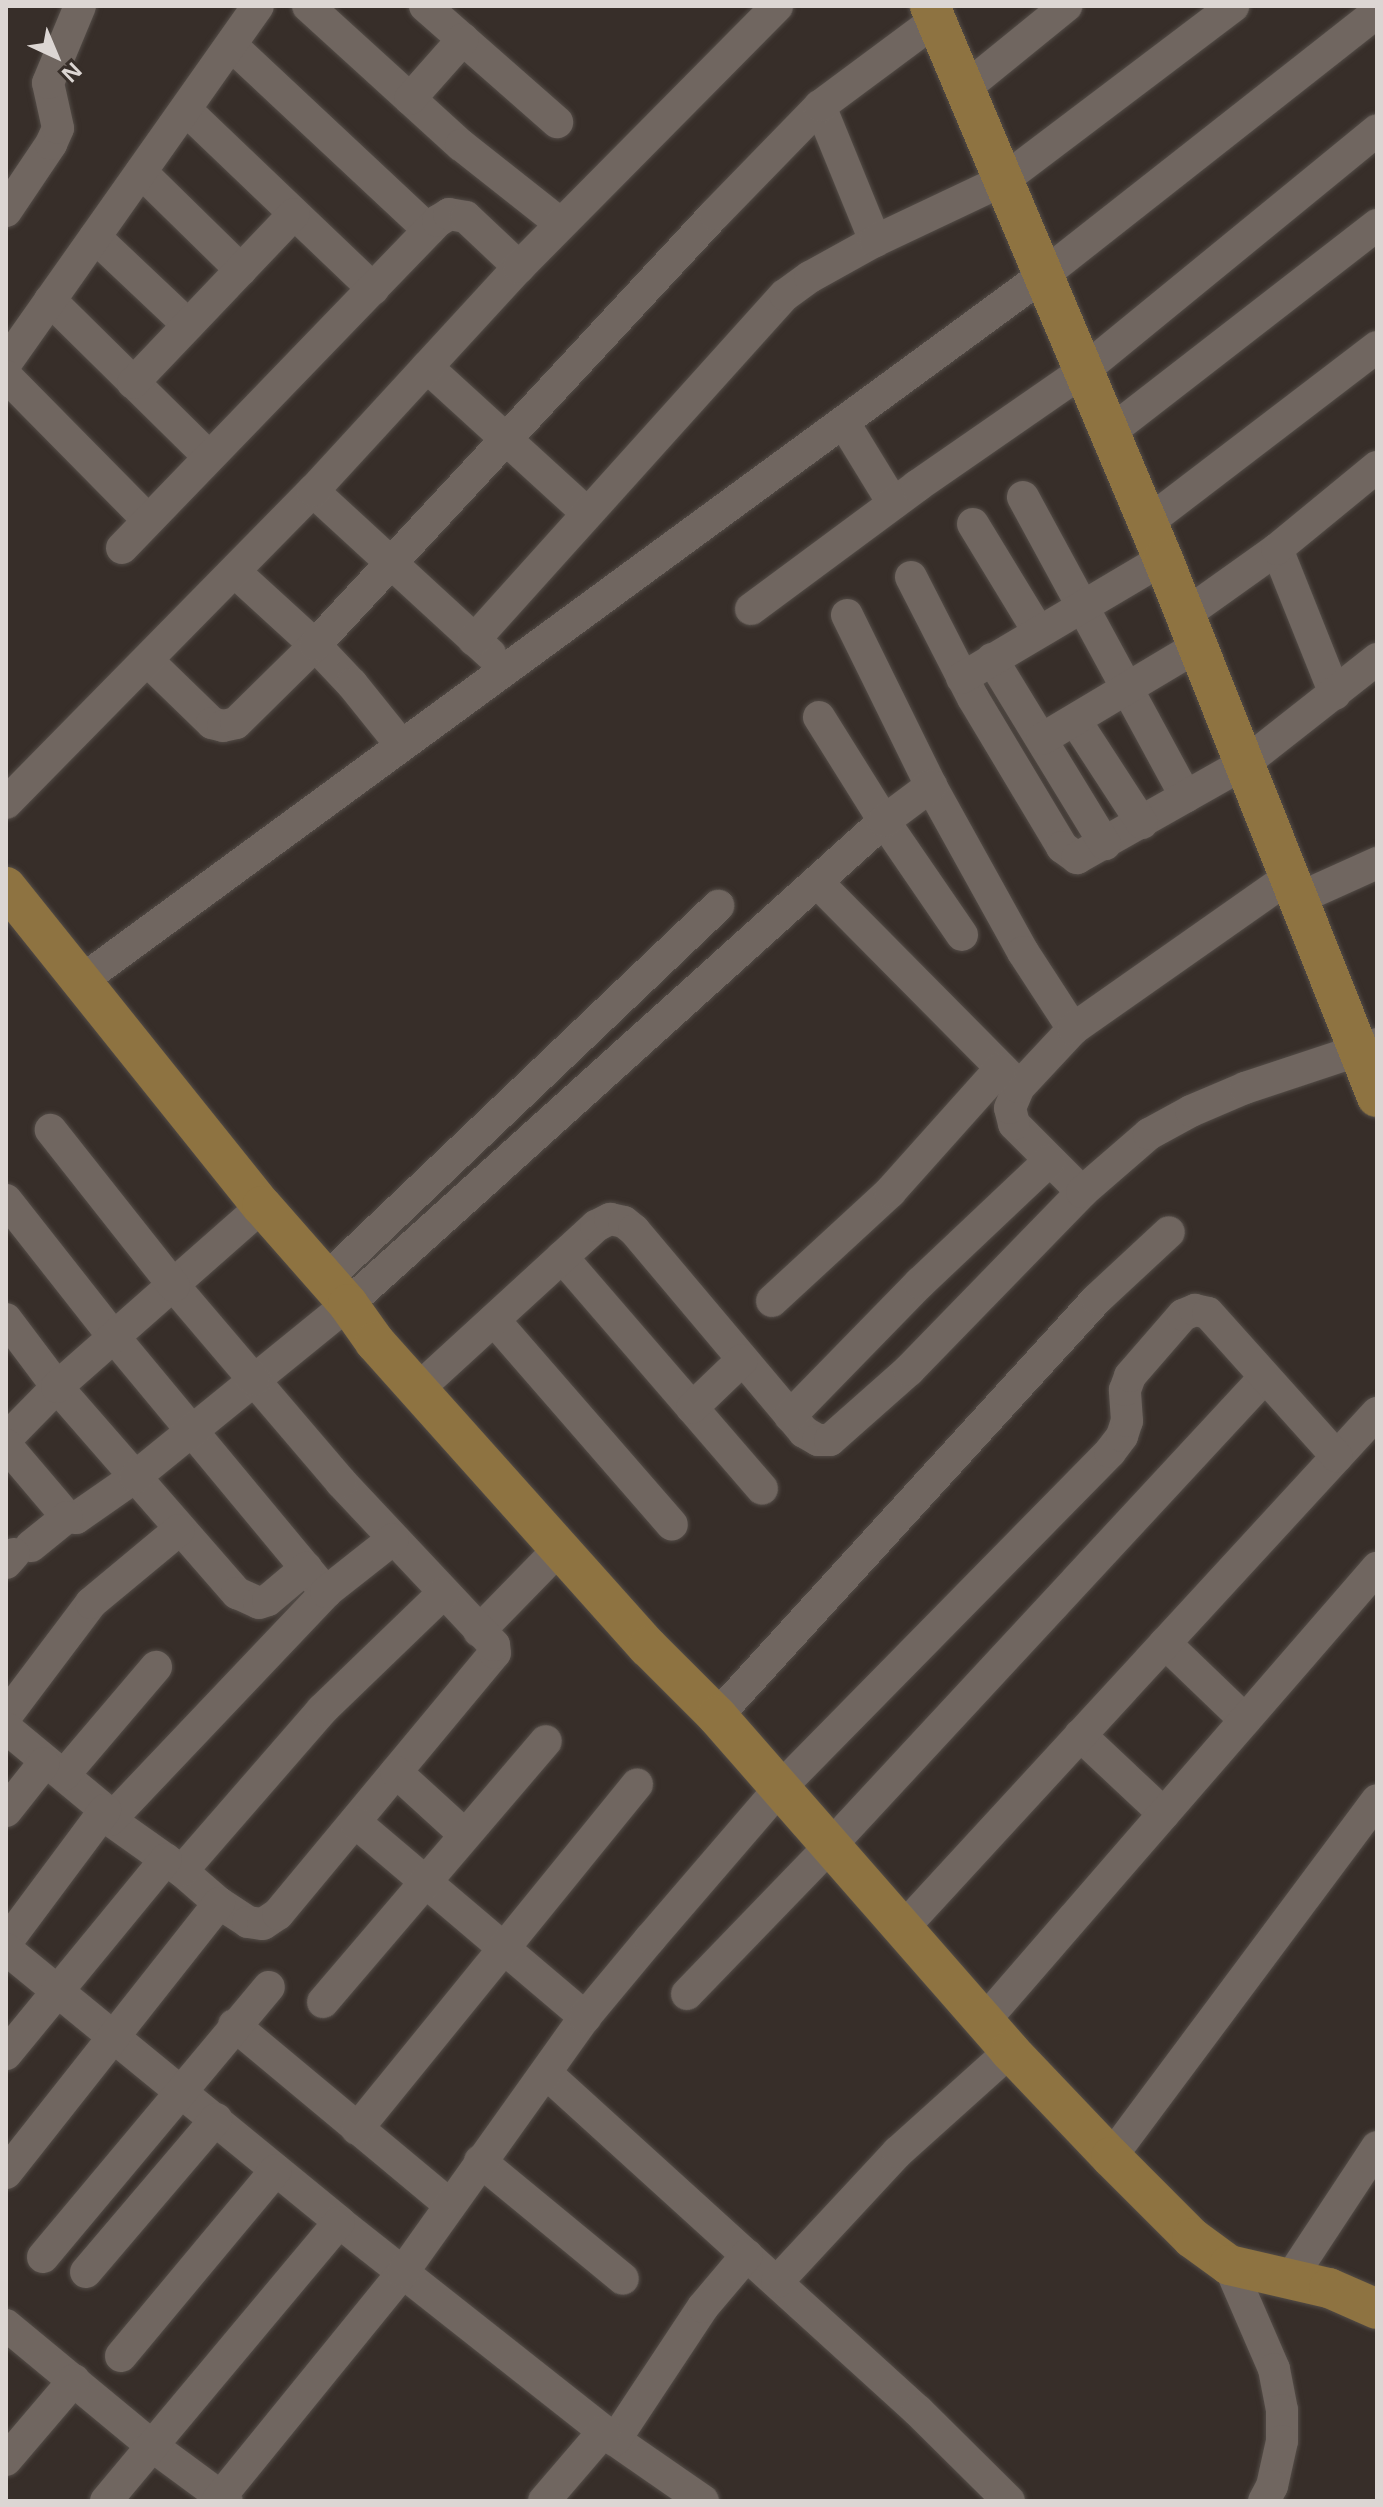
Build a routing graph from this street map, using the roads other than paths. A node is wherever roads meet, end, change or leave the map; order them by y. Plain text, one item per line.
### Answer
1 (258, 6) edge
2 (308, 6) edge
3 (425, 6) edge
4 (777, 6) edge
5 (1066, 6) edge
6 (1233, 6) edge
7 (1377, 8) edge
8 (70, 10) edge
9 (933, 13) edge
10 (463, 39) junction
11 (231, 45) junction
12 (964, 89) junction
13 (410, 99) junction
14 (820, 106) junction
15 (186, 110) junction
16 (557, 122) dead end
17 (1377, 130) edge
18 (141, 172) junction
19 (1002, 181) junction
20 (6, 211) edge
21 (294, 214) junction
22 (561, 224) junction
23 (1377, 225) edge
24 (429, 230) junction
25 (95, 237) junction
26 (875, 241) junction
27 (519, 267) junction
28 (241, 270) junction
29 (1042, 276) junction
30 (373, 289) junction
31 (50, 300) junction
32 (188, 325) junction
33 (1377, 347) edge
34 (6, 363) edge
35 (427, 367) junction
36 (1083, 371) junction
37 (6, 376) edge
38 (133, 383) junction
39 (844, 423) junction
40 (1110, 432) junction
41 (506, 439) junction
42 (209, 457) junction
43 (1377, 467) edge
44 (313, 491) junction
45 (1023, 497) dead end
46 (893, 503) junction
47 (586, 512) junction
48 (148, 520) junction
49 (1148, 522) junction
50 (973, 524) dead end
51 (122, 548) dead end
52 (1277, 549) junction
53 (1163, 559) junction
54 (389, 562) junction
55 (235, 572) junction
56 (911, 577) dead end
57 (1083, 604) junction
58 (751, 609) dead end
59 (847, 615) dead end
60 (1192, 630) junction
61 (1038, 631) junction
62 (474, 640) junction
63 (315, 645) junction
64 (992, 659) junction
65 (1377, 659) edge
66 (148, 661) junction
67 (507, 670) junction
68 (962, 678) junction
69 (1128, 687) junction
70 (1335, 694) junction
71 (819, 717) dead end
72 (1075, 720) junction
73 (1042, 739) junction
74 (401, 745) junction
75 (1245, 763) junction
76 (931, 786) junction
77 (1186, 797) junction
78 (6, 803) edge
79 (884, 821) junction
80 (1142, 823) junction
81 (1105, 844) junction
82 (1377, 863) edge
83 (817, 882) junction
84 (6, 887) edge
85 (1293, 888) junction
86 (718, 906) dead end
87 (962, 935) dead end
88 (81, 981) junction
89 (1073, 1029) junction
90 (1368, 1048) edge
91 (1010, 1078) junction
92 (1377, 1097) edge
93 (51, 1130) dead end
94 (1049, 1161) junction
95 (1082, 1192) junction
96 (6, 1200) edge
97 (262, 1206) junction
98 (1169, 1232) dead end
99 (562, 1257) junction
100 (174, 1286) junction
101 (336, 1292) junction
102 (772, 1301) dead end
103 (6, 1319) edge
104 (494, 1320) junction
105 (114, 1337) junction
106 (742, 1360) junction
107 (1265, 1377) junction
108 (254, 1380) junction
109 (57, 1387) junction
110 (417, 1390) junction
111 (692, 1408) junction
112 (1377, 1413) edge
113 (790, 1416) junction
114 (193, 1433) junction
115 (6, 1442) edge
116 (1337, 1457) junction
117 (135, 1477) junction
118 (762, 1489) dead end
119 (67, 1517) junction
120 (672, 1525) dead end
121 (179, 1530) junction
122 (393, 1539) junction
123 (560, 1548) junction
124 (17, 1555) edge
125 (306, 1568) junction
126 (1377, 1568) edge
127 (326, 1592) junction
128 (443, 1593) junction
129 (479, 1631) junction
130 (1165, 1643) junction
131 (156, 1667) dead end
132 (6, 1716) edge
133 (717, 1716) junction
134 (1245, 1720) junction
135 (6, 1728) edge
136 (1080, 1735) junction
137 (546, 1741) dead end
138 (54, 1769) junction
139 (396, 1772) junction
140 (637, 1784) dead end
141 (780, 1788) junction
142 (1377, 1800) edge
143 (6, 1811) edge
144 (1164, 1814) junction
145 (107, 1815) junction
146 (355, 1822) junction
147 (464, 1834) junction
148 (831, 1845) junction
149 (174, 1865) junction
150 (424, 1882) junction
151 (219, 1903) junction
152 (904, 1927) junction
153 (6, 1943) edge
154 (501, 1948) junction
155 (6, 1949) edge
156 (269, 1987) dead end
157 (58, 1991) junction
158 (687, 1994) dead end
159 (323, 2002) dead end
160 (585, 2017) junction
161 (984, 2021) junction
162 (234, 2025) junction
163 (114, 2037) junction
164 (1010, 2051) junction
165 (6, 2054) edge
166 (546, 2073) junction
167 (180, 2089) junction
168 (216, 2119) junction
169 (357, 2129) junction
170 (1377, 2147) edge
171 (1111, 2157) junction
172 (480, 2161) junction
173 (276, 2170) junction
174 (6, 2173) edge
175 (448, 2203) junction
176 (339, 2222) junction
177 (747, 2255) junction
178 (43, 2257) dead end
179 (1229, 2265) junction
180 (86, 2272) dead end
181 (403, 2272) junction
182 (623, 2279) dead end
183 (1290, 2279) junction
184 (777, 2282) junction
185 (1377, 2309) edge
186 (6, 2325) edge
187 (121, 2356) dead end
188 (74, 2380) junction
189 (610, 2436) junction
190 (151, 2445) junction
191 (6, 2460) edge
192 (222, 2499) edge
193 (106, 2501) edge
194 (544, 2501) edge
195 (703, 2501) edge
196 (1009, 2501) edge
197 (1264, 2501) edge

1 - 11 street
2 - 13 street
3 - 10 street
4 - 22 street
5 - 12 street
6 - 19 street
7 - 29 street
8 - 20 street
9 - 12 main road
9 - 14 street
10 - 13 street
10 - 16 street
11 - 15 street
11 - 24 street
12 - 19 main road
13 - 22 street
14 - 26 street
14 - 41 street
15 - 18 street
15 - 21 street
17 - 36 street
18 - 25 street
18 - 28 street
19 - 26 street
19 - 29 main road
21 - 28 street
21 - 30 street
22 - 27 street
23 - 40 street
24 - 27 street
24 - 30 street
25 - 31 street
25 - 32 street
26 - 47 street
27 - 35 street
28 - 32 street
29 - 36 main road
29 - 39 street
30 - 42 street
31 - 34 street
31 - 38 street
32 - 38 street
33 - 49 street
35 - 41 street
35 - 44 street
36 - 40 main road
36 - 46 street
37 - 48 street
38 - 42 street
39 - 46 street
39 - 67 street
40 - 49 main road
41 - 47 street
41 - 54 street
42 - 48 street
43 - 52 street
44 - 54 street
44 - 55 street
45 - 57 street
46 - 58 street
47 - 62 street
48 - 51 street
49 - 53 main road
50 - 61 street
52 - 60 street
52 - 70 street
53 - 57 street
53 - 60 main road
54 - 62 street
54 - 63 street
55 - 63 street
55 - 66 street
56 - 68 street
57 - 61 street
57 - 69 street
59 - 76 street
60 - 69 street
60 - 75 main road
61 - 64 street
62 - 67 street
63 - 66 street
63 - 74 street
64 - 68 street
64 - 73 street
65 - 70 street
66 - 78 street
67 - 74 street
68 - 81 street
69 - 72 street
69 - 77 street
70 - 75 street
71 - 79 street
72 - 73 street
72 - 80 street
73 - 81 street
74 - 88 street
75 - 77 street
75 - 85 main road
76 - 79 street
76 - 89 street
77 - 80 street
79 - 83 street
79 - 87 street
80 - 81 street
82 - 85 street
83 - 91 street
83 - 101 street
84 - 88 main road
85 - 89 street
85 - 90 main road
86 - 101 street
88 - 97 main road
89 - 91 street
90 - 92 main road
90 - 95 street
91 - 94 street
91 - 102 street
93 - 100 street
94 - 95 street
94 - 113 street
95 - 113 street
96 - 105 street
97 - 100 street
97 - 101 main road
98 - 133 street
99 - 104 street
99 - 106 street
99 - 111 street
100 - 105 street
100 - 108 street
101 - 108 street
101 - 110 main road
103 - 109 street
104 - 110 street
104 - 120 street
105 - 109 street
105 - 114 street
106 - 111 street
106 - 113 street
107 - 116 street
107 - 141 street
107 - 148 street
108 - 114 street
108 - 122 street
109 - 115 street
109 - 117 street
110 - 123 main road
111 - 118 street
112 - 116 street
114 - 117 street
114 - 125 street
115 - 119 street
116 - 130 street
117 - 119 street
117 - 121 street
119 - 124 street
121 - 125 street
121 - 132 street
122 - 127 street
122 - 128 street
123 - 129 street
123 - 133 main road
125 - 127 street
126 - 134 street
127 - 145 street
128 - 129 street
128 - 149 street
129 - 139 street
130 - 134 street
130 - 136 street
131 - 138 street
133 - 141 main road
134 - 144 street
135 - 138 street
136 - 144 street
136 - 152 street
137 - 147 street
138 - 143 street
138 - 145 street
139 - 146 street
139 - 147 street
140 - 154 street
141 - 148 main road
141 - 160 street
142 - 171 street
144 - 161 street
145 - 149 street
145 - 153 street
146 - 150 street
146 - 151 street
147 - 150 street
148 - 152 main road
148 - 158 street
149 - 151 street
149 - 157 street
150 - 154 street
150 - 159 street
151 - 163 street
152 - 161 main road
154 - 160 street
154 - 169 street
155 - 157 street
156 - 162 street
157 - 163 street
157 - 165 street
160 - 166 street
161 - 164 main road
162 - 167 street
162 - 169 street
163 - 167 street
163 - 174 street
164 - 171 main road
164 - 184 street
166 - 172 street
166 - 177 street
167 - 168 street
167 - 178 street
168 - 173 street
168 - 180 street
169 - 175 street
170 - 183 street
171 - 179 main road
172 - 175 street
172 - 182 street
173 - 176 street
173 - 187 street
175 - 181 street
176 - 181 street
176 - 190 street
177 - 184 street
177 - 189 street
179 - 183 main road
179 - 197 street
181 - 189 street
181 - 192 street
183 - 185 main road
184 - 196 street
186 - 188 street
188 - 190 street
188 - 191 street
189 - 194 street
189 - 195 street
190 - 192 street
190 - 193 street

